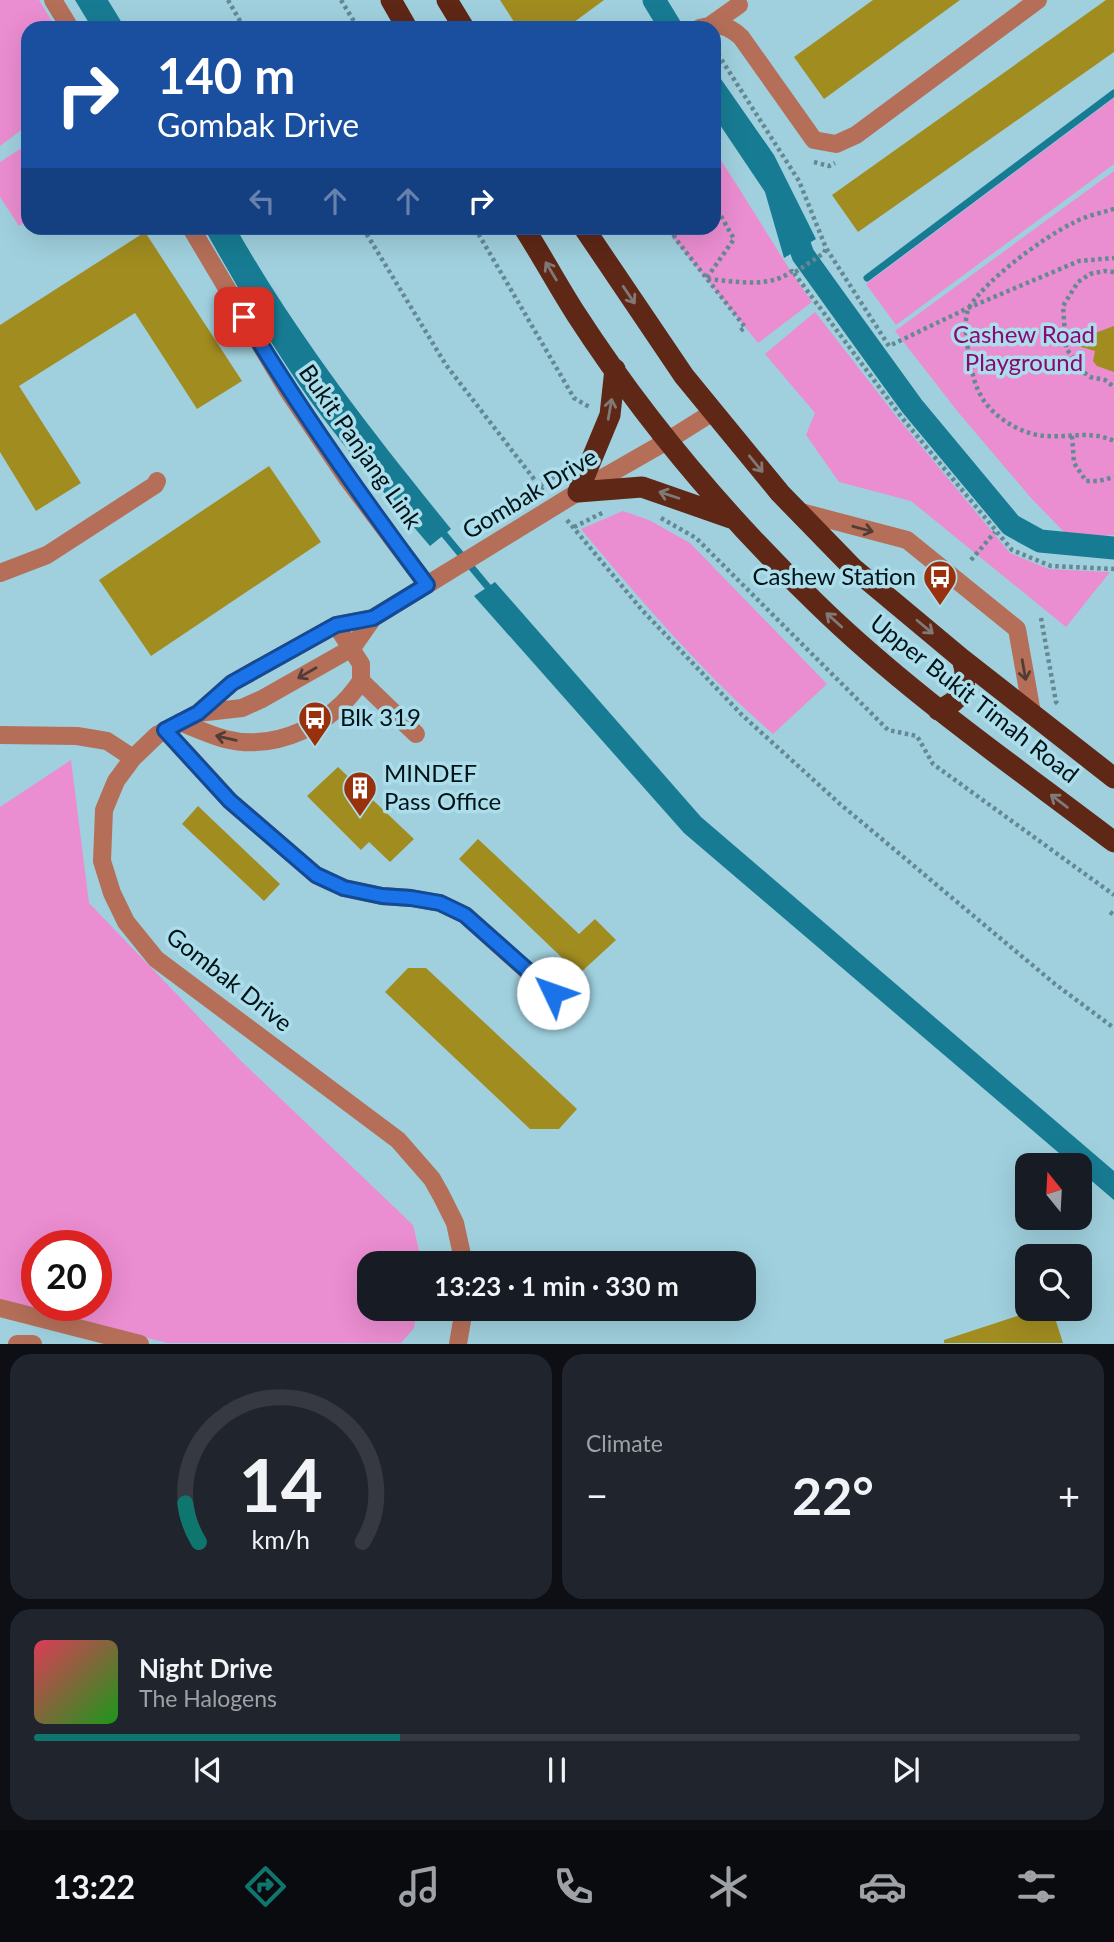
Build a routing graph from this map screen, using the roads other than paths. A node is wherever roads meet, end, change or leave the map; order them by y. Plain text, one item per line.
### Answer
1 (53, 0) edge
2 (391, 0) edge
3 (447, 0) edge
4 (1038, 0) edge
5 (739, 5) dead end
6 (66, 21) edge
7 (403, 21) edge
8 (460, 21) edge
9 (714, 21) edge
10 (721, 27) edge
11 (195, 235) edge
12 (528, 235) edge
13 (589, 235) edge
14 (615, 369) junction
15 (713, 412) junction
16 (667, 441) junction
17 (157, 481) dead end
18 (578, 492) junction
19 (797, 511) junction
20 (733, 519) junction
21 (0, 573) edge
22 (427, 585) junction
23 (373, 618) junction
24 (336, 625) junction
25 (352, 648) junction
26 (962, 659) junction
27 (360, 681) junction
28 (939, 709) junction
29 (198, 713) junction
30 (1032, 713) junction
31 (173, 726) junction
32 (416, 734) dead end
33 (0, 735) edge
34 (133, 758) junction
35 (1114, 778) edge
36 (1114, 842) edge
37 (553, 993) dead end
38 (461, 1251) edge
39 (0, 1308) edge
40 (462, 1321) edge
41 (17, 1343) edge
42 (33, 1343) edge
43 (140, 1343) edge
44 (458, 1343) edge

1 - 6 street
2 - 7 highway
3 - 8 highway
4 - 10 street
5 - 9 street
11 - 22 street, Bukit Panjang Link
14 -> 12 highway, Upper Bukit Timah Road
13 -> 15 highway, Upper Bukit Timah Road
14 - 16 highway, Upper Bukit Timah Road
18 -> 14 highway
15 - 16 street, Gombak Drive
15 -> 19 highway, Upper Bukit Timah Road
16 - 18 street, Gombak Drive
16 - 20 highway, Upper Bukit Timah Road
17 - 21 street
20 -> 18 highway
18 - 22 street, Gombak Drive
19 -> 26 highway, Upper Bukit Timah Road
19 -> 30 street
28 -> 20 highway, Upper Bukit Timah Road
22 - 23 street, Gombak Drive
23 - 24 street, Gombak Drive
23 - 25 street, Gombak Drive
24 - 25 street
24 - 29 street, Gombak Drive
25 - 27 street
25 -> 29 street, Gombak Drive
26 - 28 highway
26 - 30 highway, Upper Bukit Timah Road
27 -> 31 street
27 - 32 street
36 -> 28 highway, Upper Bukit Timah Road
29 - 31 street, Gombak Drive
30 - 35 highway, Upper Bukit Timah Road
31 - 34 street, Gombak Drive
31 - 37 street
33 - 34 street
34 - 38 street, Gombak Drive
39 - 43 street
40 - 44 street
41 - 42 street

